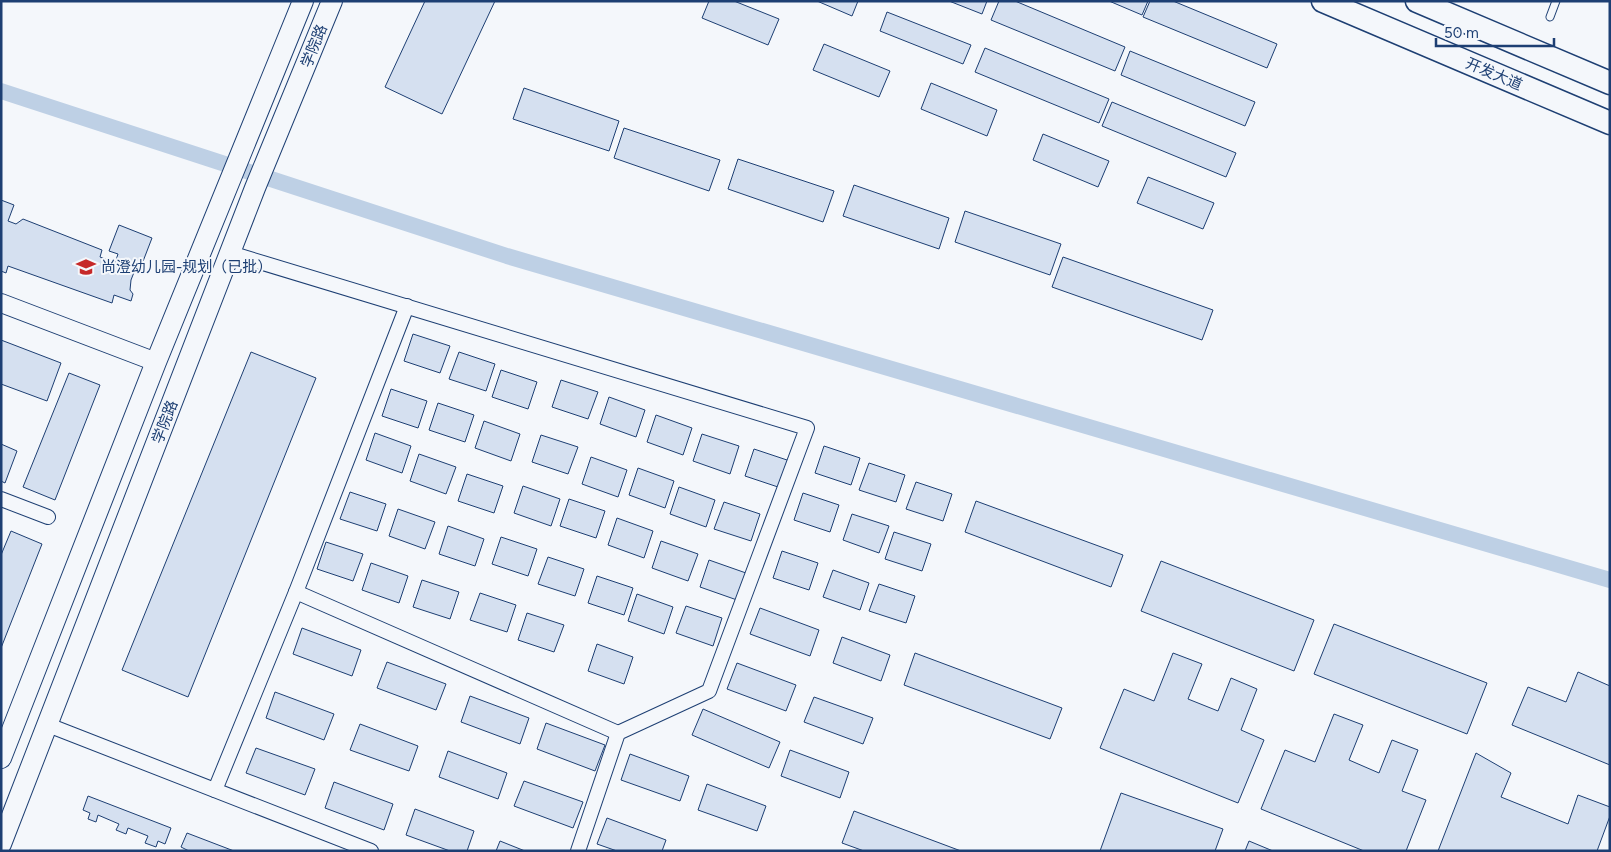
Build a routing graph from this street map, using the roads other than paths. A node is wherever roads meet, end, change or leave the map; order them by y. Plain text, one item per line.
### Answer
1 (303, 1) edge
2 (332, 1) edge
3 (1323, 1) edge
4 (1417, 1) edge
5 (1556, 1) edge
6 (1550, 16) dead end
7 (1610, 83) edge
8 (1610, 123) edge
9 (230, 252) junction
10 (1, 303) edge
11 (407, 306) junction
12 (156, 362) junction
13 (1, 499) edge
14 (48, 517) dead end
15 (296, 592) junction
16 (48, 725) junction
17 (618, 733) junction
18 (1, 758) edge
19 (215, 790) junction
20 (1, 844) edge
21 (371, 851) edge
22 (578, 851) edge

1 - 12 main road, 学院路
2 - 9 main road, 学院路
3 - 8 main road, 开发大道
4 - 7 main road
5 - 6 lane
9 - 11 street
9 - 16 main road, 学院路
10 - 12 street
11 - 15 street
11 - 17 street
12 - 18 main road, 学院路
13 - 14 street
15 - 17 street
15 - 19 street
16 - 19 street
16 - 20 main road, 学院路
17 - 22 street
19 - 21 street

